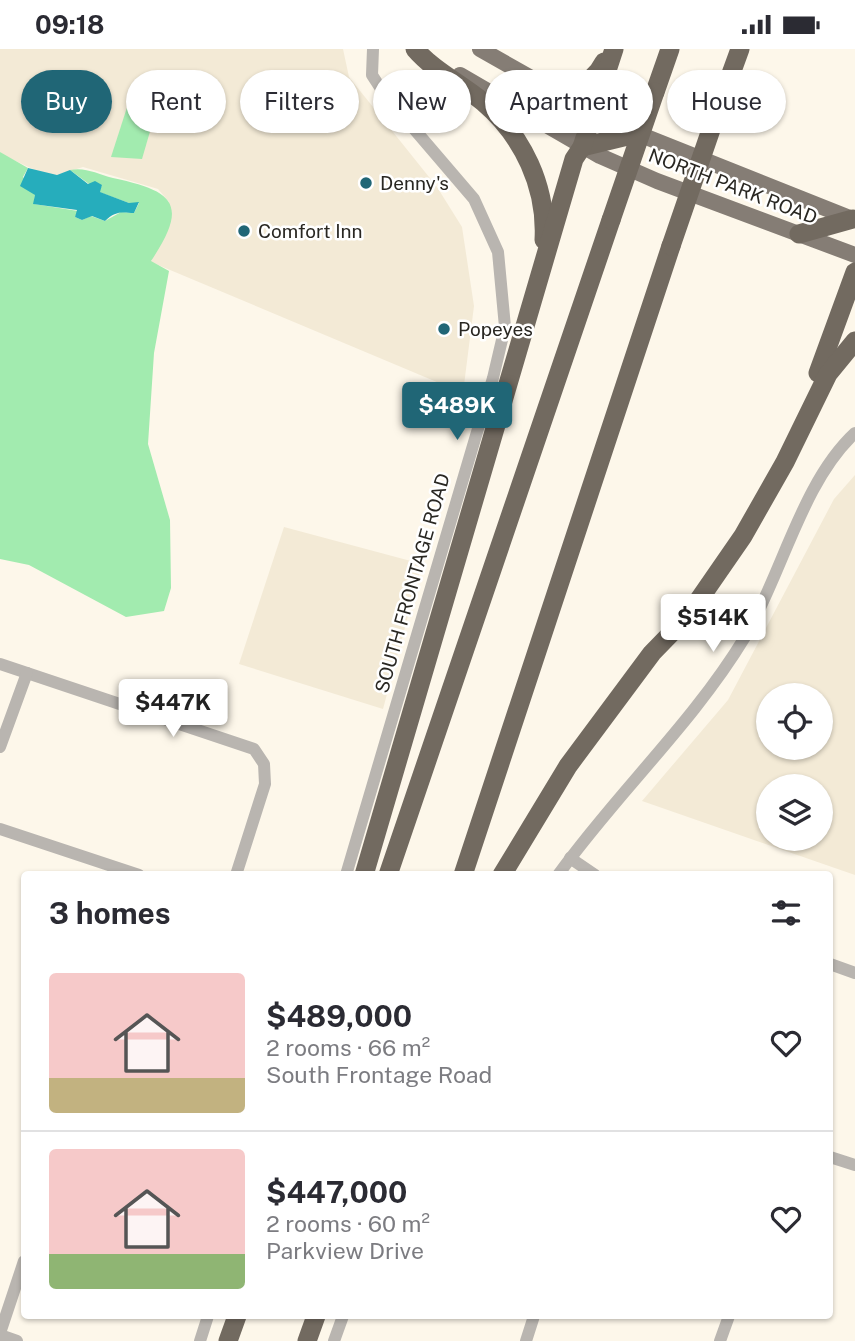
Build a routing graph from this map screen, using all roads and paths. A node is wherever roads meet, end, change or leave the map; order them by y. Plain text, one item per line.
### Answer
1 (373, 49) edge
2 (415, 49) edge
3 (480, 49) edge
4 (613, 49) edge
5 (670, 49) edge
6 (740, 49) edge
7 (514, 70) edge
8 (601, 70) edge
9 (607, 70) edge
10 (587, 133) edge
11 (636, 134) joint
12 (582, 148) junction
13 (854, 220) edge
14 (799, 234) junction
15 (855, 255) edge
16 (543, 262) junction
17 (855, 272) edge
18 (855, 341) edge
19 (855, 433) edge
20 (662, 643) junction
21 (0, 664) edge
22 (27, 673) junction
23 (0, 747) edge
24 (0, 829) edge
25 (570, 858) junction
26 (127, 871) edge
27 (237, 871) edge
28 (347, 871) edge
29 (365, 871) edge
30 (388, 871) edge
31 (464, 871) edge
32 (504, 871) edge
33 (561, 871) edge
34 (589, 871) edge
35 (833, 965) edge
36 (855, 973) edge
37 (833, 1158) edge
38 (855, 1165) edge
39 (21, 1270) edge
40 (207, 1319) edge
41 (230, 1319) edge
42 (236, 1319) edge
43 (315, 1319) edge
44 (342, 1319) edge
45 (533, 1319) edge
46 (728, 1319) edge
47 (0, 1334) edge
48 (17, 1341) edge
49 (200, 1341) edge
50 (226, 1341) edge
51 (307, 1341) edge
52 (334, 1341) edge
53 (526, 1341) edge
54 (720, 1341) edge

1 - 28 street, SOUTH FRONTAGE ROAD
2 - 12 main road, NORTH PARK ROAD
2 - 16 highway
3 - 7 main road, NORTH PARK ROAD
4 - 8 highway
4 - 9 highway
5 - 30 highway, bridge
6 - 31 highway, bridge
10 - 12 highway
11 - 12 highway
11 - 13 main road, NORTH PARK ROAD
12 - 14 main road, NORTH PARK ROAD
12 - 16 highway
13 - 14 highway
14 - 15 main road, NORTH PARK ROAD
16 - 29 highway
17 - 20 highway
18 - 20 highway
19 - 25 street
20 - 32 highway
21 - 22 street
22 - 23 street
22 - 27 street
24 - 26 street
25 - 33 street
25 - 34 street
35 - 36 street
37 - 38 street
39 - 47 street
40 - 49 street
41 - 50 highway
42 - 50 highway
43 - 51 highway
44 - 52 street
45 - 53 street
46 - 54 street
47 - 48 street

